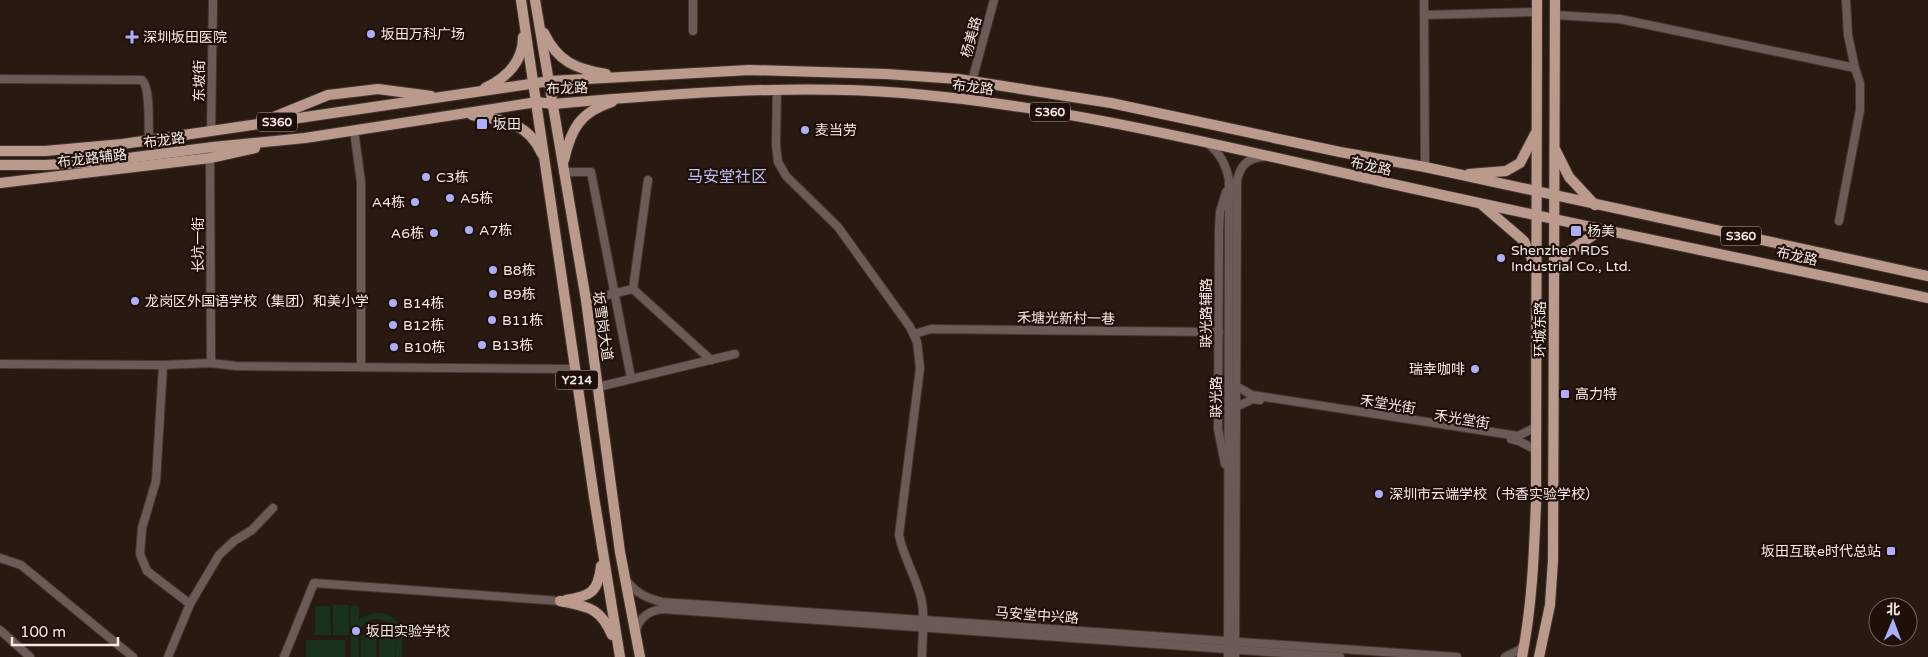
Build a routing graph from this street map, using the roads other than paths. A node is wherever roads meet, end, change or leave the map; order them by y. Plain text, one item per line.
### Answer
1 (213, 0) edge
2 (521, 0) edge
3 (535, 0) edge
4 (692, 0) edge
5 (994, 0) edge
6 (1424, 0) edge
7 (1537, 0) edge
8 (1554, 0) edge
9 (1846, 0) edge
10 (1537, 12) junction
11 (523, 14) junction
12 (1555, 15) junction
13 (1424, 16) junction
14 (540, 26) junction
15 (693, 30) dead end
16 (1855, 68) junction
17 (624, 76) junction
18 (0, 80) edge
19 (972, 81) junction
20 (550, 82) junction
21 (534, 83) junction
22 (778, 90) junction
23 (473, 93) junction
24 (442, 98) junction
25 (629, 98) junction
26 (537, 102) junction
27 (553, 104) junction
28 (461, 114) junction
29 (252, 126) junction
30 (354, 130) junction
31 (1537, 131) junction
32 (211, 132) junction
33 (305, 138) junction
34 (149, 140) junction
35 (1208, 143) junction
36 (1554, 148) junction
37 (0, 150) edge
38 (1268, 157) junction
39 (210, 158) junction
40 (0, 165) edge
41 (546, 166) junction
42 (1425, 167) junction
43 (563, 169) junction
44 (1460, 175) junction
45 (648, 180) dead end
46 (1229, 180) junction
47 (0, 183) edge
48 (1537, 192) junction
49 (1554, 196) junction
50 (1480, 204) junction
51 (1595, 204) junction
52 (1537, 216) junction
53 (1554, 220) junction
54 (1839, 221) dead end
55 (1601, 230) junction
56 (1537, 270) junction
57 (1928, 276) edge
58 (1554, 277) junction
59 (633, 290) junction
60 (614, 293) junction
61 (1928, 298) edge
62 (586, 300) junction
63 (1219, 332) junction
64 (914, 334) junction
65 (736, 354) dead end
66 (710, 360) junction
67 (211, 363) junction
68 (0, 364) edge
69 (162, 365) junction
70 (361, 367) junction
71 (575, 368) junction
72 (631, 378) junction
73 (1236, 386) junction
74 (598, 387) junction
75 (1236, 407) junction
76 (1536, 427) junction
77 (1536, 450) junction
78 (1228, 476) junction
79 (273, 508) dead end
80 (603, 555) junction
81 (0, 558) edge
82 (625, 577) junction
83 (560, 601) junction
84 (190, 604) junction
85 (922, 620) junction
86 (922, 629) junction
87 (0, 630) edge
88 (636, 637) junction
89 (1525, 644) junction
90 (1542, 646) junction
91 (1232, 649) edge
92 (619, 653) edge
93 (30, 657) edge
94 (133, 657) edge
95 (168, 657) edge
96 (284, 657) edge
97 (640, 657) edge
98 (922, 657) edge
99 (1340, 657) edge
100 (1457, 657) edge
101 (1505, 657) edge
102 (1522, 657) edge
103 (1540, 657) edge
104 (1546, 657) edge

1 - 32 street, 东坡街
2 - 11 main road, Y214
3 - 14 main road, 坂雪岗大道 / Y214
4 - 15 street
5 - 19 street, 杨美路
6 - 13 street
7 - 10 main road, 环城东路
8 - 12 main road, 环城东路
9 - 16 street
10 - 13 street
10 - 31 main road, 环城东路
11 - 21 main road, Y214
11 - 23 main road
12 - 16 street
12 - 36 main road, 环城东路
13 - 42 street
14 - 17 main road
14 - 20 main road, 坂雪岗大道 / Y214
16 - 54 street
17 - 19 main road, 布龙路 / S360
17 - 20 main road, 布龙路 / S360
18 - 34 street
19 - 42 main road, 布龙路 / S360
20 - 21 main road, 布龙路 / S360
20 - 27 main road, 坂雪岗大道 / Y214
21 - 23 main road, 布龙路 / S360
21 - 26 main road, Y214
22 - 25 main road, 布龙路 / S360
22 - 35 main road, 布龙路 / S360
22 - 64 street
23 - 24 main road, 布龙路 / S360
24 - 29 main road, 布龙路 / S360
24 - 29 main road
25 - 27 main road, 布龙路 / S360
25 - 43 main road
26 - 27 main road, 布龙路 / S360
26 - 28 main road, 布龙路 / S360
26 - 41 main road, Y214
27 - 43 main road, 坂雪岗大道 / Y214
28 - 30 main road, 布龙路 / S360
28 - 41 main road
29 - 32 main road, 布龙路 / S360
30 - 33 main road, 布龙路 / S360
30 - 70 street
31 - 44 main road
31 - 48 main road, 环城东路
32 - 34 main road, 布龙路 / S360
33 - 39 main road, 布龙路辅路
33 - 40 main road, 布龙路 / S360
34 - 37 main road, 布龙路 / S360
35 - 38 main road, 布龙路 / S360
35 - 46 street, 联光路
36 - 49 main road, 环城东路
36 - 51 main road
38 - 50 main road, 布龙路 / S360
38 - 73 street, 联光路
39 - 47 main road, 布龙路辅路
39 - 67 street, 长坑一街
41 - 71 main road, Y214
42 - 44 main road, 布龙路 / S360
43 - 60 street
43 - 62 main road, 坂雪岗大道 / Y214
44 - 48 main road, 布龙路 / S360
45 - 59 street
46 - 63 street, 联光路辅路
46 - 78 street, 联光路
48 - 49 main road, 布龙路 / S360
48 - 52 main road, 环城东路
49 - 51 main road, 布龙路 / S360
49 - 53 main road, 环城东路
50 - 52 main road, 布龙路 / S360
50 - 56 main road
51 - 57 main road, 布龙路 / S360
52 - 53 main road, 布龙路 / S360
52 - 56 main road, 环城东路
53 - 55 main road, 布龙路 / S360
53 - 58 main road, 环城东路
55 - 58 main road
55 - 61 main road, 布龙路 / S360
56 - 76 main road, 环城东路
58 - 90 main road, 环城东路
59 - 60 street
59 - 66 street
60 - 62 street
60 - 72 street
62 - 74 main road, 坂雪岗大道 / Y214
63 - 64 street, 禾塘光新村一巷
63 - 78 street, 联光路辅路
64 - 85 street
65 - 66 street
66 - 72 street
67 - 69 street
67 - 70 street
68 - 69 street
69 - 84 street
70 - 71 street
71 - 80 main road, Y214
72 - 74 street
73 - 75 street, 联光路
73 - 76 street, 禾堂光街
74 - 82 main road, 坂雪岗大道 / Y214
75 - 77 street, 禾光堂街
75 - 91 street, 联光路
76 - 77 main road, 环城东路
77 - 89 main road, 环城东路
78 - 91 street, 联光路
79 - 84 street
80 - 83 main road
80 - 92 main road, Y214
81 - 94 street
82 - 85 street, 马安堂中兴路
82 - 88 main road, 坂雪岗大道 / Y214
83 - 92 main road
83 - 96 street
84 - 95 street
85 - 86 street
85 - 91 street, 马安堂中兴路
86 - 88 street, 马安堂中兴路
86 - 91 street, 马安堂中兴路
86 - 98 street
87 - 93 street
88 - 97 main road, 坂雪岗大道 / Y214
89 - 101 street
89 - 102 main road, 环城东路
90 - 103 main road, 环城东路
90 - 104 street
91 - 99 street, 马安堂中兴路
91 - 100 street, 马安堂中兴路

